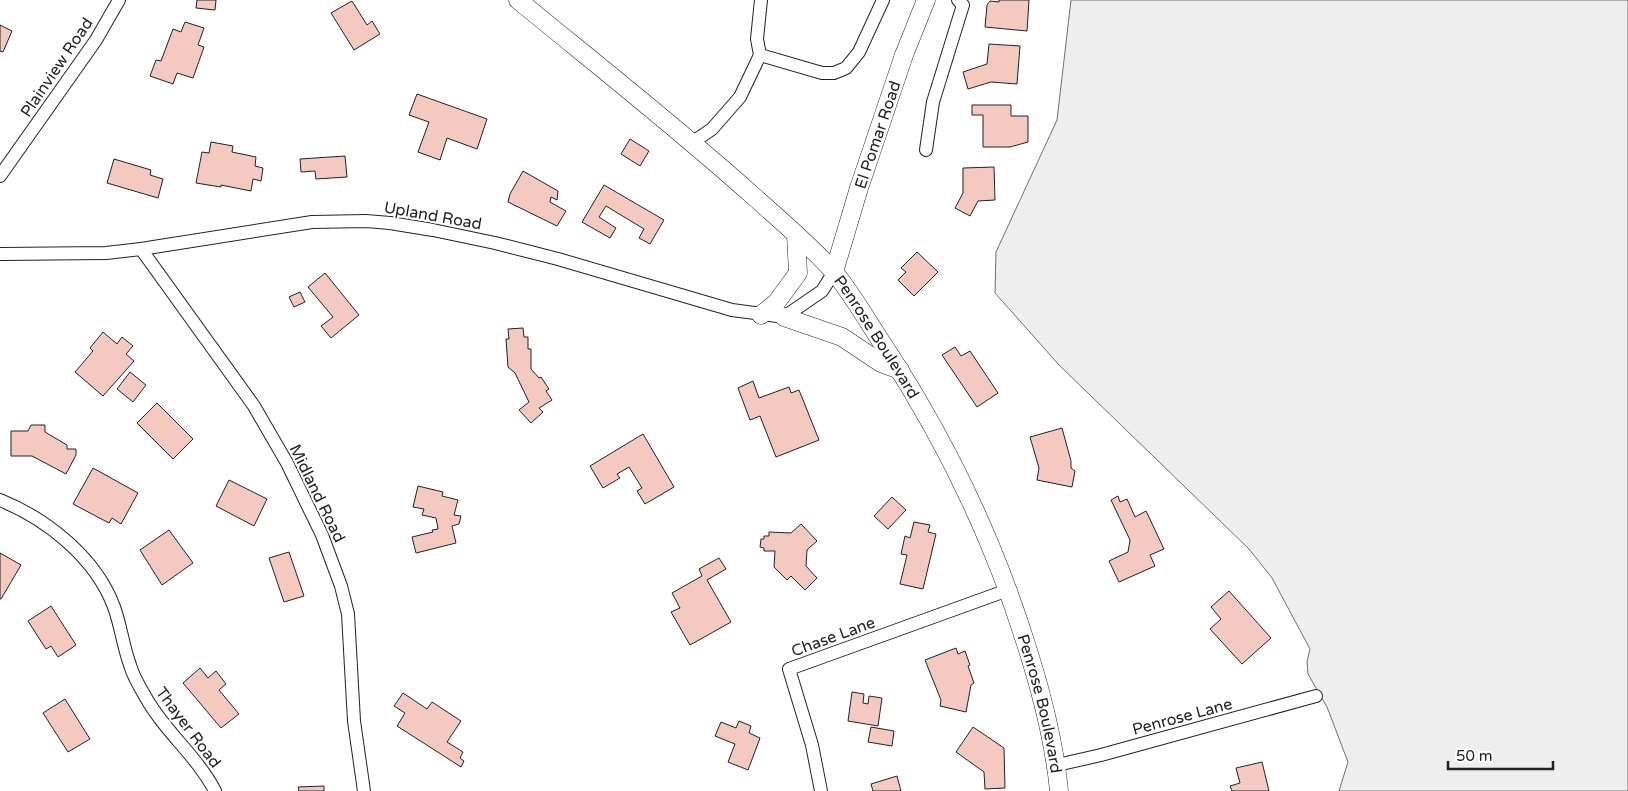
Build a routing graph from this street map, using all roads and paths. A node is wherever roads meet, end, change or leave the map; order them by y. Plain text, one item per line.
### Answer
1 (119, 0) edge
2 (518, 0) edge
3 (761, 0) edge
4 (883, 0) edge
5 (926, 0) edge
6 (958, 0) edge
7 (760, 55) junction
8 (693, 142) junction
9 (926, 150) dead end
10 (0, 176) edge
11 (796, 235) junction
12 (141, 249) junction
13 (0, 254) edge
14 (834, 272) junction
15 (761, 315) junction
16 (784, 317) junction
17 (900, 370) junction
18 (0, 500) edge
19 (1008, 590) junction
20 (1316, 696) dead end
21 (1057, 765) junction
22 (215, 791) edge
23 (364, 791) edge
24 (821, 791) edge
25 (1059, 791) edge

1 - 10 street, Plainview Road
2 - 8 street, Penrose Boulevard
3 - 7 street
4 - 7 street
5 - 14 street, El Pomar Road
6 - 9 street
7 - 8 street
8 - 11 street, Penrose Boulevard
11 - 14 street, Penrose Boulevard
11 - 15 street
12 - 13 street, Upland Road
12 - 15 street, Upland Road
12 - 23 street, Midland Road
14 - 16 street
14 - 17 street, Penrose Boulevard
15 - 16 street, Upland Road
16 - 17 street
17 - 19 street, Penrose Boulevard
18 - 22 street, Thayer Road
19 - 21 street, Penrose Boulevard
19 - 24 street, Chase Lane
20 - 21 street, Penrose Lane
21 - 25 street, Penrose Boulevard

